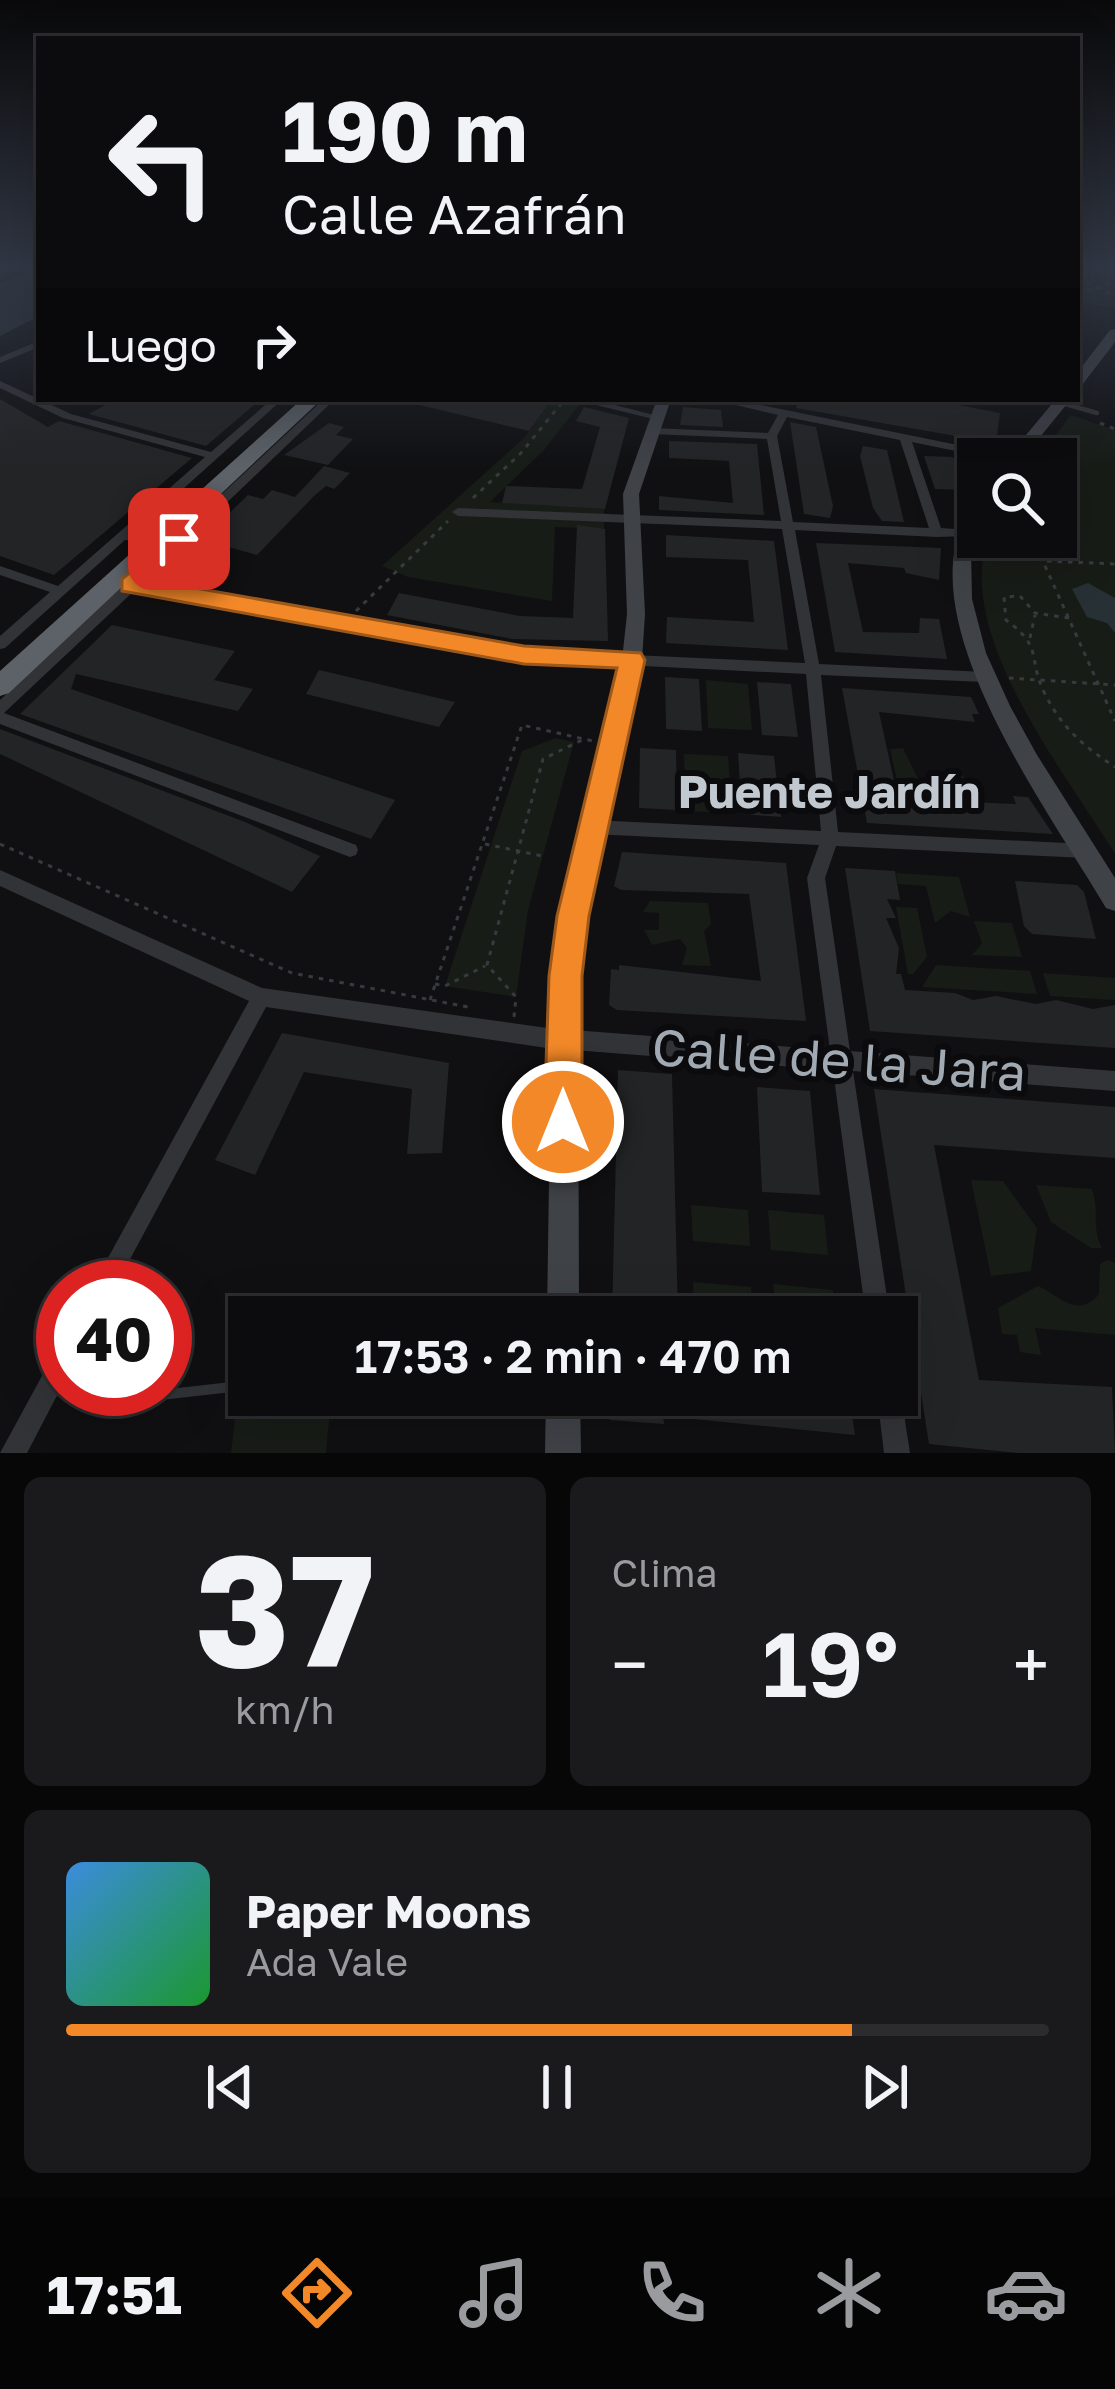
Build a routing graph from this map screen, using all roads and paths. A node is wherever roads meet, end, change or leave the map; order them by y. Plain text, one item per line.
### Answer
1 (1114, 334) edge
2 (36, 345) edge
3 (0, 360) edge
4 (1080, 378) edge
5 (0, 383) edge
6 (36, 401) edge
7 (39, 402) edge
8 (275, 402) edge
9 (294, 402) edge
10 (310, 402) edge
11 (328, 402) edge
12 (591, 402) edge
13 (731, 402) edge
14 (1061, 402) edge
15 (1065, 402) edge
16 (784, 413) junction
17 (1097, 413) dead end
18 (658, 416) edge
19 (772, 436) junction
20 (905, 437) junction
21 (1031, 438) edge
22 (957, 448) edge
23 (275, 450) junction
24 (214, 456) junction
25 (229, 476) junction
26 (458, 512) dead end
27 (164, 518) junction
28 (629, 522) junction
29 (791, 527) junction
30 (938, 533) junction
31 (957, 533) edge
32 (101, 555) junction
33 (961, 558) edge
34 (1043, 558) edge
35 (1045, 561) junction
36 (1115, 564) edge
37 (0, 570) edge
38 (130, 585) junction
39 (60, 591) junction
40 (1035, 613) junction
41 (1069, 618) junction
42 (1030, 638) junction
43 (0, 644) edge
44 (29, 659) junction
45 (632, 660) junction
46 (0, 666) edge
47 (813, 668) junction
48 (984, 677) junction
49 (1041, 680) junction
50 (1099, 685) junction
51 (0, 686) edge
52 (1115, 686) edge
53 (0, 704) edge
54 (0, 718) edge
55 (1115, 721) edge
56 (584, 739) junction
57 (613, 745) junction
58 (1115, 767) edge
59 (592, 827) junction
60 (830, 838) junction
61 (0, 844) edge
62 (482, 844) junction
63 (350, 850) dead end
64 (516, 850) junction
65 (1087, 851) junction
66 (542, 856) dead end
67 (0, 878) edge
68 (1115, 900) edge
69 (487, 965) junction
70 (435, 984) junction
71 (261, 998) junction
72 (430, 1000) junction
73 (493, 1012) dead end
74 (514, 1024) junction
75 (563, 1032) junction
76 (843, 1060) junction
77 (1115, 1081) edge
78 (118, 1260) edge
79 (563, 1296) edge
80 (875, 1296) edge
81 (228, 1387) edge
82 (192, 1391) edge
83 (36, 1411) edge
84 (563, 1416) edge
85 (892, 1416) edge
86 (13, 1453) edge
87 (563, 1453) edge
88 (897, 1453) edge

1 - 4 street
2 - 3 street
5 - 6 street
7 - 24 street
8 - 24 street
9 - 27 highway
10 - 25 highway
11 - 23 street
12 - 18 street
13 - 16 street
14 - 21 street
15 - 17 lane
16 - 19 street
16 - 20 street
18 - 19 street
18 - 28 street
19 - 29 street
20 - 22 street
20 - 30 street
23 - 25 street
23 - 38 street
24 - 32 street
25 - 44 highway
26 - 28 street
27 - 32 street
27 - 46 highway
28 - 29 street
28 - 45 street
29 - 30 street
29 - 47 street
30 - 31 street
32 - 39 street
33 - 48 street
34 - 35 path
35 - 36 path
35 - 41 path
37 - 39 street
38 - 45 street
38 - 53 street
39 - 43 street
40 - 41 path
40 - 42 path
40 - 42 path
41 - 50 path
42 - 49 path
44 - 51 highway
44 - 53 street
45 - 47 street
45 - 57 street
47 - 48 street
47 - 60 street
48 - 49 path
48 - 65 street
49 - 50 path
49 - 58 path
50 - 52 path
50 - 55 path
54 - 63 street
56 - 57 path
56 - 62 path
56 - 64 path
57 - 59 street
59 - 60 street
59 - 75 street
60 - 65 street
60 - 76 street
61 - 72 path
62 - 64 path
62 - 70 path
64 - 66 path
64 - 69 path
65 - 68 street
67 - 71 street, Calle de la Jara
69 - 70 path
69 - 74 path
70 - 72 path
71 - 74 street, Calle de la Jara
71 - 78 street
72 - 73 path
74 - 75 street, Calle de la Jara
74 - 75 path
75 - 76 street, Calle de la Jara
75 - 79 street
76 - 77 street, Calle de la Jara
76 - 80 street
81 - 82 lane
83 - 86 street
84 - 87 street
85 - 88 street

